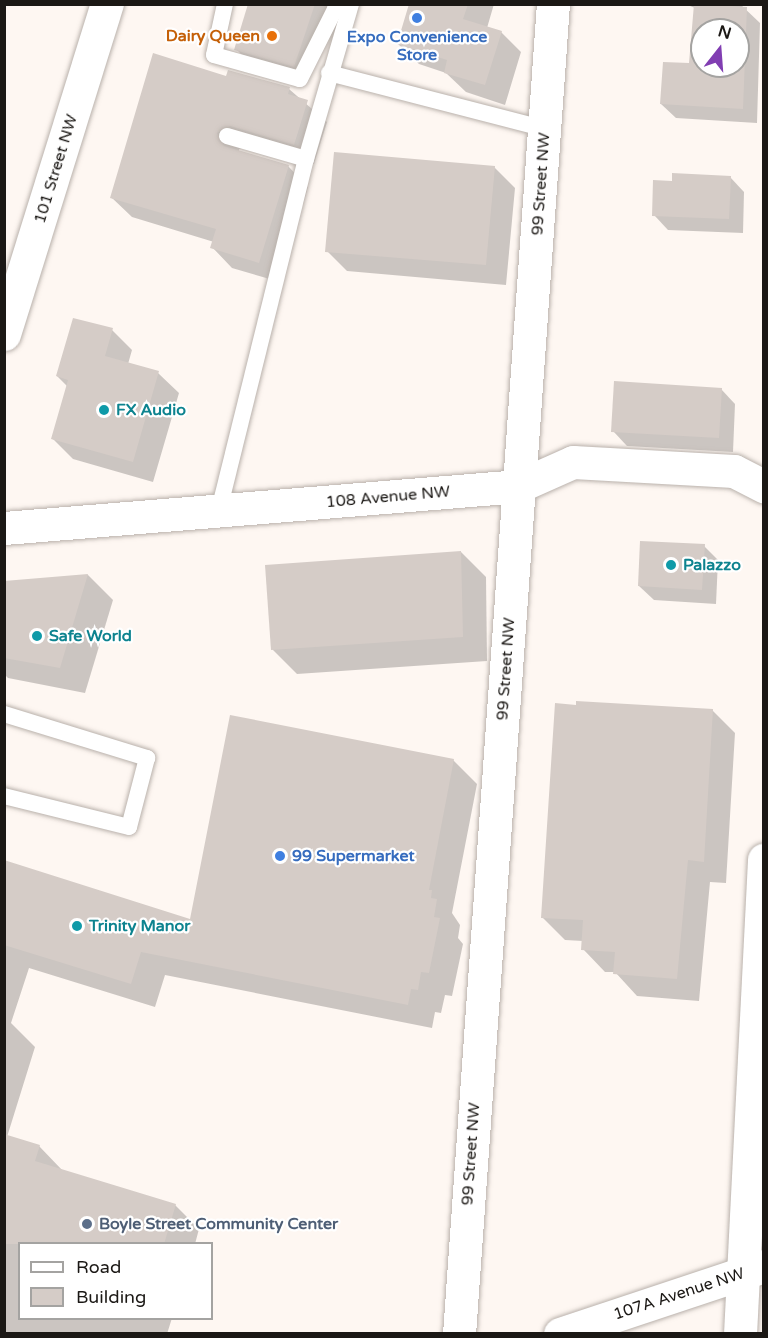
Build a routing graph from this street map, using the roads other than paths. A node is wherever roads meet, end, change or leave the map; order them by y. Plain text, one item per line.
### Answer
1 (106, 4) edge
2 (225, 4) edge
3 (341, 4) edge
4 (351, 4) edge
5 (553, 4) edge
6 (329, 73) junction
7 (545, 129) junction
8 (227, 136) dead end
9 (306, 159) junction
10 (4, 334) edge
11 (519, 486) junction
12 (764, 486) edge
13 (219, 510) junction
14 (4, 528) edge
15 (4, 714) edge
16 (4, 796) edge
17 (764, 860) edge
18 (762, 924) edge
19 (753, 1269) edge
20 (459, 1334) edge
21 (561, 1334) edge
22 (740, 1334) edge

1 - 10 street, 101 Street NW
2 - 3 lane
4 - 6 lane
5 - 7 street, 99 Street NW
6 - 7 lane
6 - 9 lane
7 - 11 street, 99 Street NW
8 - 9 lane
9 - 13 lane
11 - 12 street, 108 Avenue NW
11 - 13 street, 108 Avenue NW
11 - 20 street, 99 Street NW
13 - 14 street, 108 Avenue NW
15 - 16 lane
17 - 18 street
18 - 19 street
19 - 21 street, 107A Avenue NW
19 - 22 street

